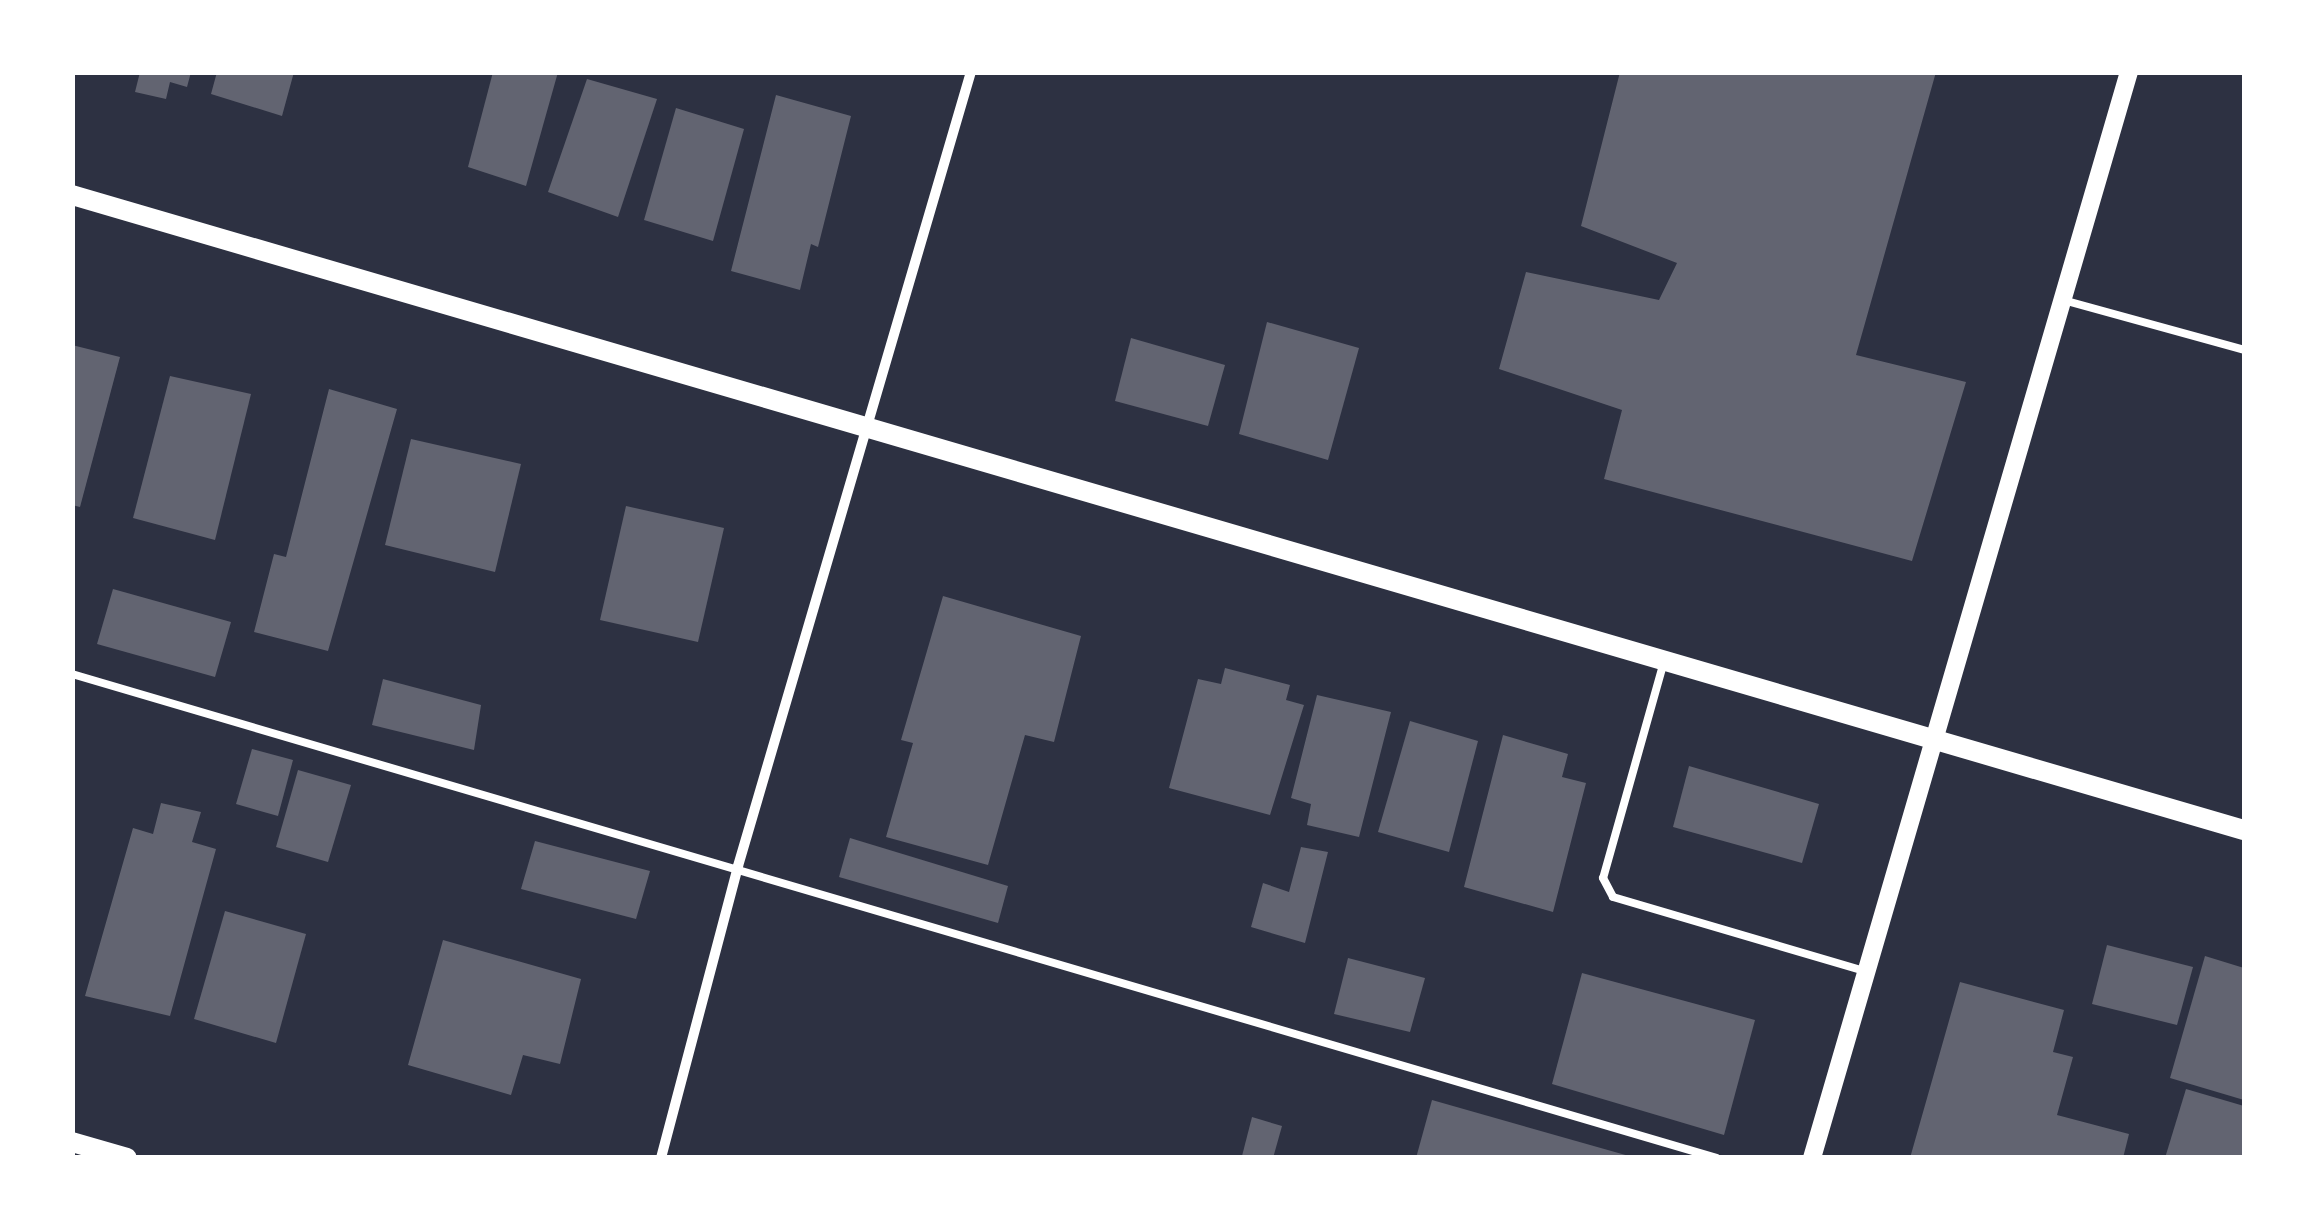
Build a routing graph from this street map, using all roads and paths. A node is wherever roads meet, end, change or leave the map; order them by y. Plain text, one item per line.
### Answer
1 (971, 72) edge
2 (2129, 72) edge
3 (72, 195) edge
4 (2063, 300) junction
5 (2244, 350) edge
6 (867, 426) junction
7 (1664, 660) junction
8 (72, 674) edge
9 (1934, 740) junction
10 (2244, 830) edge
11 (738, 866) junction
12 (1866, 971) junction
13 (72, 1142) edge
14 (127, 1158) edge
15 (660, 1158) edge
16 (1716, 1158) edge
17 (1812, 1158) edge

1 - 6 street
2 - 4 street
3 - 6 main road
4 - 5 lane
4 - 9 street
6 - 7 main road
6 - 11 street
7 - 9 main road
7 - 12 lane
8 - 11 lane
9 - 10 main road
9 - 12 street
11 - 15 street
11 - 16 lane
12 - 17 street
13 - 14 main road

